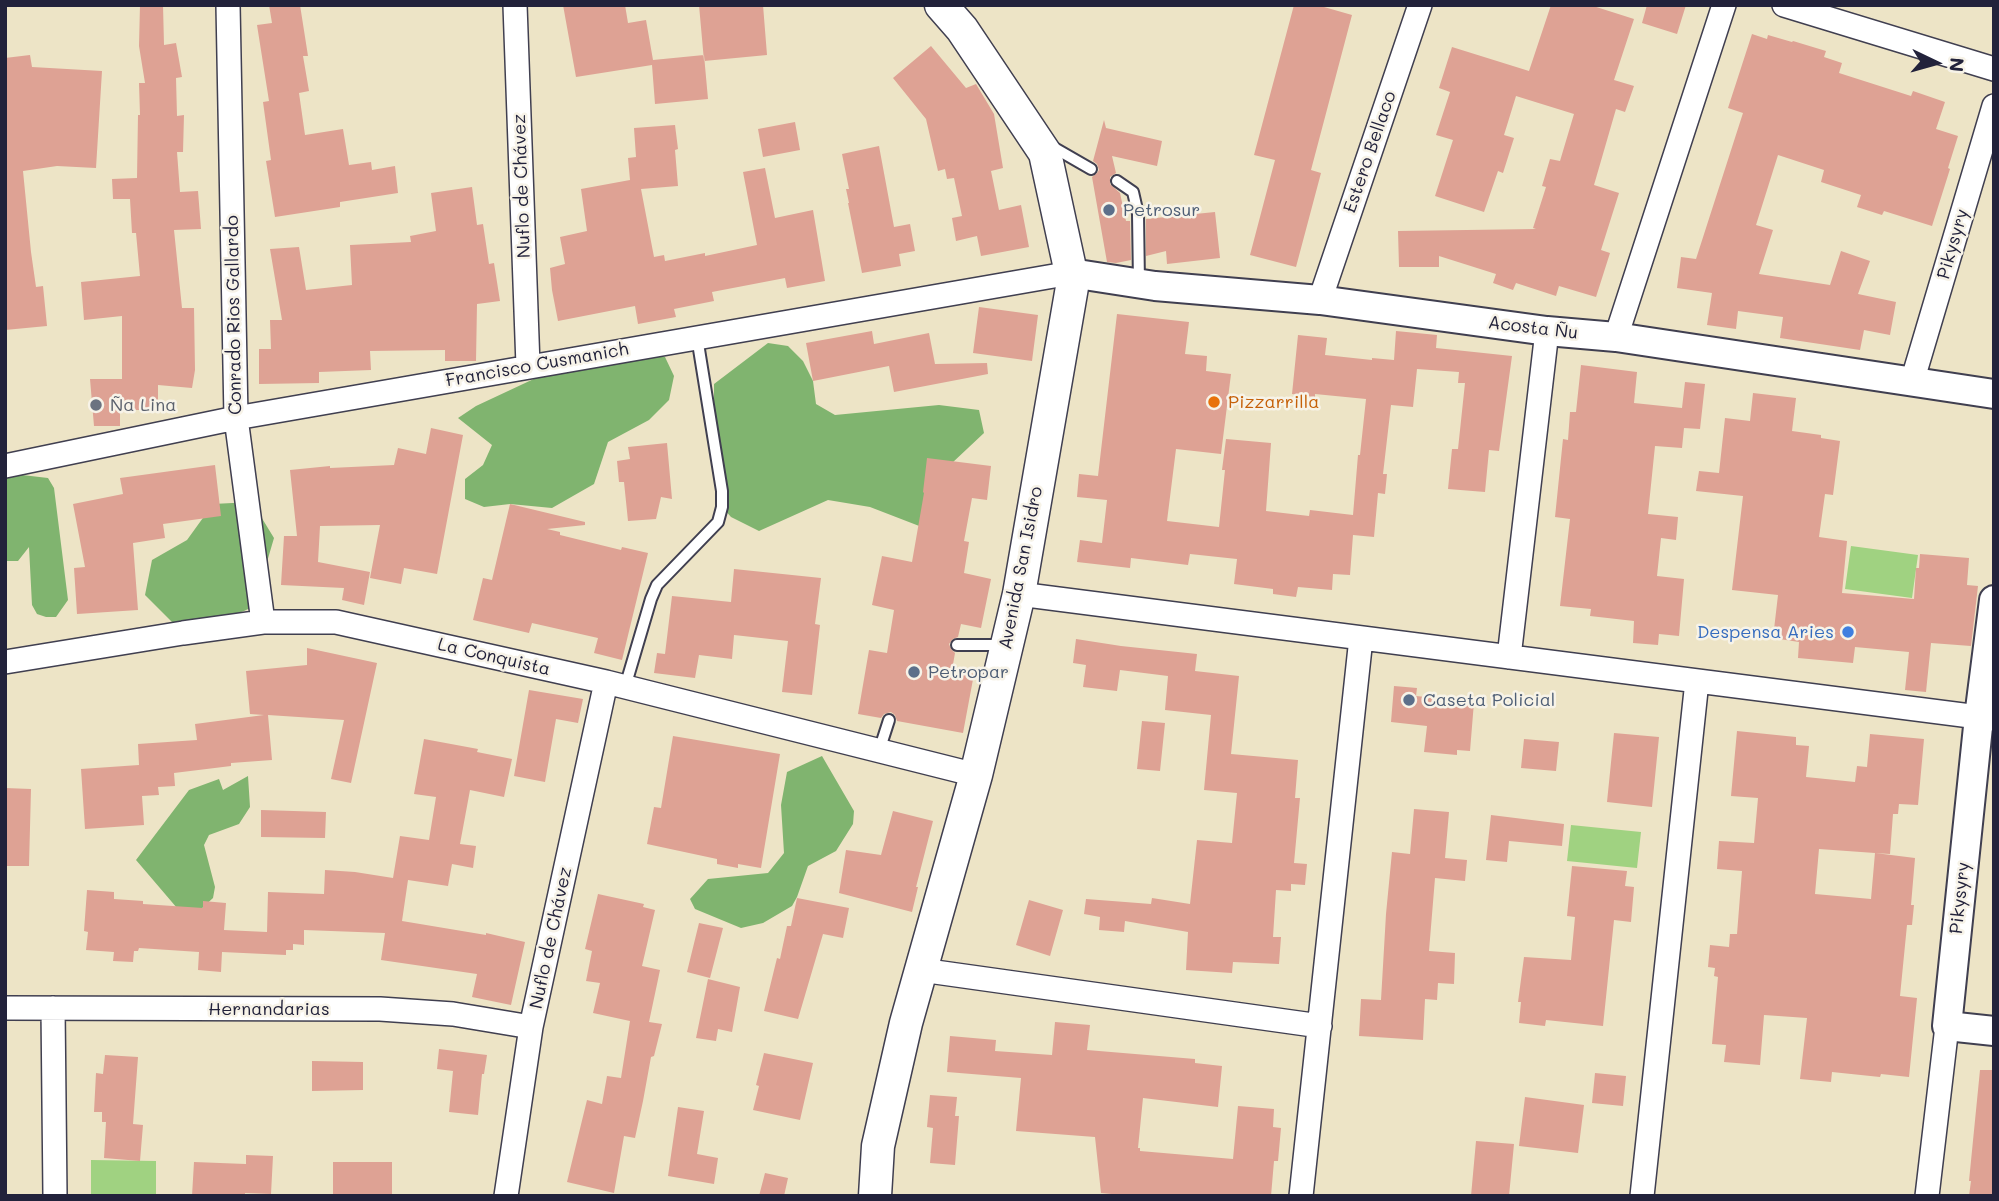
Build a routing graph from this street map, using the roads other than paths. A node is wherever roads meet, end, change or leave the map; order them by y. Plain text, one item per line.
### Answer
1 (228, 5) edge
2 (515, 5) edge
3 (941, 5) edge
4 (1420, 5) edge
5 (1724, 5) edge
6 (1784, 5) edge
7 (1994, 69) edge
8 (1994, 106) edge
9 (1035, 138) junction
10 (1091, 169) dead end
11 (1118, 181) dead end
12 (1071, 273) junction
13 (1139, 283) junction
14 (1320, 300) junction
15 (1547, 331) junction
16 (697, 337) junction
17 (1616, 337) junction
18 (528, 366) junction
19 (1912, 382) junction
20 (1994, 394) edge
21 (236, 418) junction
22 (5, 466) edge
23 (1019, 594) junction
24 (1994, 600) edge
25 (263, 622) junction
26 (1361, 638) junction
27 (957, 645) dead end
28 (1007, 645) junction
29 (1509, 657) junction
30 (5, 662) edge
31 (1697, 681) junction
32 (616, 684) junction
33 (1987, 718) edge
34 (889, 720) dead end
35 (879, 751) junction
36 (976, 775) junction
37 (921, 970) junction
38 (5, 1007) edge
39 (53, 1008) junction
40 (1320, 1026) junction
41 (1947, 1026) junction
42 (531, 1027) junction
43 (1994, 1031) edge
44 (55, 1196) edge
45 (506, 1196) edge
46 (875, 1196) edge
47 (1301, 1196) edge
48 (1642, 1196) edge
49 (1927, 1196) edge

1 - 21 street, Conrado Rios Gallardo
2 - 18 street, Nuflo de Chávez
3 - 9 main road, Avenida San Isidro
4 - 14 street, Estero Bellaco
5 - 17 street
6 - 7 street
8 - 19 street, Pikysyry
9 - 10 lane
9 - 12 main road, Avenida San Isidro
11 - 13 lane
12 - 13 street, Acosta Ñu
12 - 16 street, Francisco Cusmanich
12 - 23 main road, Avenida San Isidro
13 - 14 street, Acosta Ñu
14 - 15 street, Acosta Ñu
15 - 17 street, Acosta Ñu
15 - 29 street
16 - 18 street, Francisco Cusmanich
16 - 32 lane
17 - 19 street, Acosta Ñu
18 - 21 street, Francisco Cusmanich
19 - 20 street, Acosta Ñu
21 - 22 street, Francisco Cusmanich
21 - 25 street, Conrado Rios Gallardo
23 - 26 street
23 - 28 main road, Avenida San Isidro
24 - 33 street, Pikysyry
25 - 30 street, La Conquista
25 - 32 street, La Conquista
26 - 29 street
26 - 40 street
27 - 28 lane
28 - 36 main road, Avenida San Isidro
29 - 31 street
31 - 33 street
31 - 48 street
32 - 35 street, La Conquista
32 - 42 street, Nuflo de Chávez
33 - 41 street, Pikysyry
34 - 35 lane
35 - 36 street, La Conquista
36 - 37 main road, Avenida San Isidro
37 - 40 street
37 - 46 main road, Avenida San Isidro
38 - 39 street, Hernandarias
39 - 42 street, Hernandarias
39 - 44 street
40 - 47 street
41 - 43 street
41 - 49 street, Pikysyry
42 - 45 street, Nuflo de Chávez

